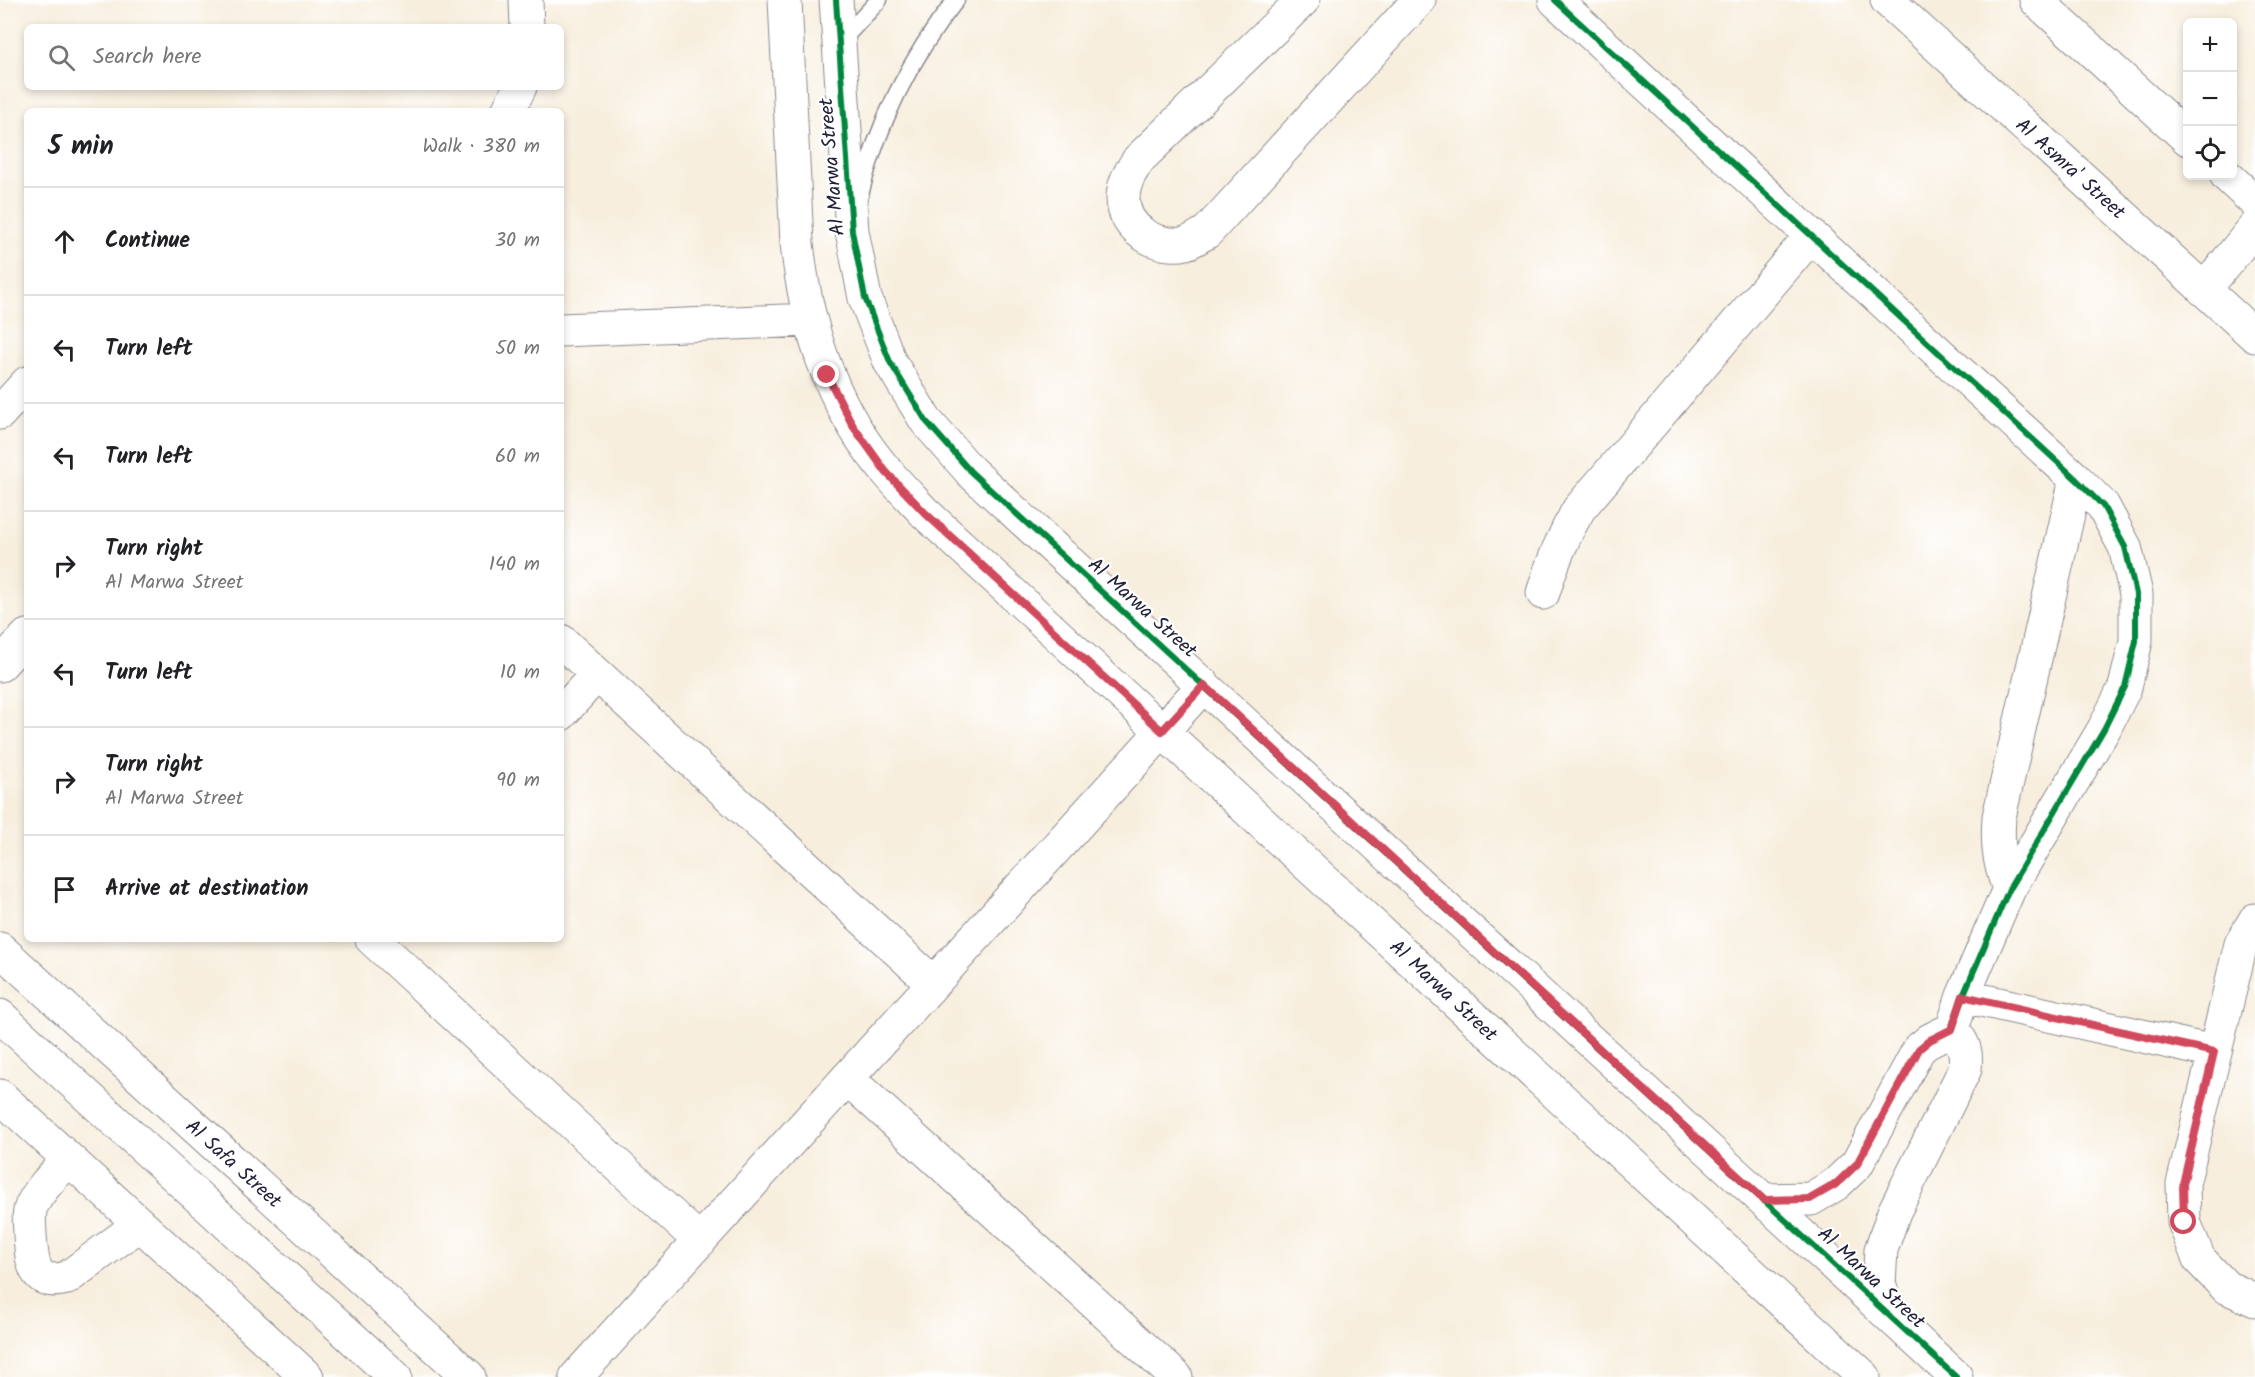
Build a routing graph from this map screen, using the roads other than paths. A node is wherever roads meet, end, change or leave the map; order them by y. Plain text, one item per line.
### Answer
1 (525, 0) edge
2 (785, 0) edge
3 (836, 0) edge
4 (879, 0) edge
5 (956, 0) edge
6 (1303, 0) edge
7 (1419, 0) edge
8 (1555, 0) edge
9 (1887, 0) edge
10 (2036, 0) edge
11 (527, 24) edge
12 (838, 43) junction
13 (518, 90) edge
14 (510, 108) edge
15 (2183, 136) edge
16 (2231, 180) edge
17 (2255, 202) edge
18 (2255, 227) edge
19 (852, 231) junction
20 (1811, 236) junction
21 (2204, 290) junction
22 (809, 320) junction
23 (564, 330) edge
24 (2255, 336) edge
25 (24, 386) edge
26 (0, 413) edge
27 (2076, 479) junction
28 (1543, 592) dead end
29 (24, 639) edge
30 (564, 644) edge
31 (0, 665) edge
32 (597, 674) junction
33 (1204, 685) junction
34 (564, 711) edge
35 (1162, 731) junction
36 (2009, 889) junction
37 (2255, 920) edge
38 (375, 942) edge
39 (0, 949) edge
40 (933, 983) junction
41 (1963, 996) junction
42 (0, 1016) edge
43 (1952, 1029) junction
44 (2214, 1052) junction
45 (847, 1078) junction
46 (0, 1096) edge
47 (69, 1159) junction
48 (1764, 1200) junction
49 (140, 1224) junction
50 (700, 1241) junction
51 (2255, 1300) edge
52 (1889, 1314) junction
53 (307, 1377) edge
54 (395, 1377) edge
55 (469, 1377) edge
56 (576, 1377) edge
57 (1176, 1377) edge
58 (1864, 1377) edge
59 (1956, 1377) edge

1 - 11 street
2 - 22 street, Al Marwa Street
3 - 12 street, Al Marwa Street
4 - 12 lane
5 - 19 lane
6 - 7 street
8 - 20 street
9 - 21 street, Al Asmra' Street
10 - 15 street
12 - 19 street, Al Marwa Street
13 - 14 street
16 - 17 street
18 - 21 street
19 - 33 street, Al Marwa Street
20 - 27 street
20 - 28 street
21 - 24 street, Al Asmra' Street
22 - 23 street
22 - 35 street, Al Marwa Street
25 - 26 street
27 - 36 street
27 - 36 street
29 - 31 street
30 - 32 street
32 - 34 street
32 - 40 street
33 - 35 street
33 - 48 street, Al Marwa Street
35 - 40 street
35 - 58 street, Al Marwa Street
36 - 41 street
37 - 44 street
38 - 50 street
39 - 55 street, Al Safa Street
40 - 45 street
41 - 43 street
41 - 44 street
42 - 54 street
43 - 48 street
43 - 52 street
44 - 51 street
45 - 50 street
45 - 57 street
46 - 47 street
47 - 49 street
47 - 49 street
48 - 52 street, Al Marwa Street
49 - 53 street
50 - 56 street
52 - 59 street, Al Marwa Street

